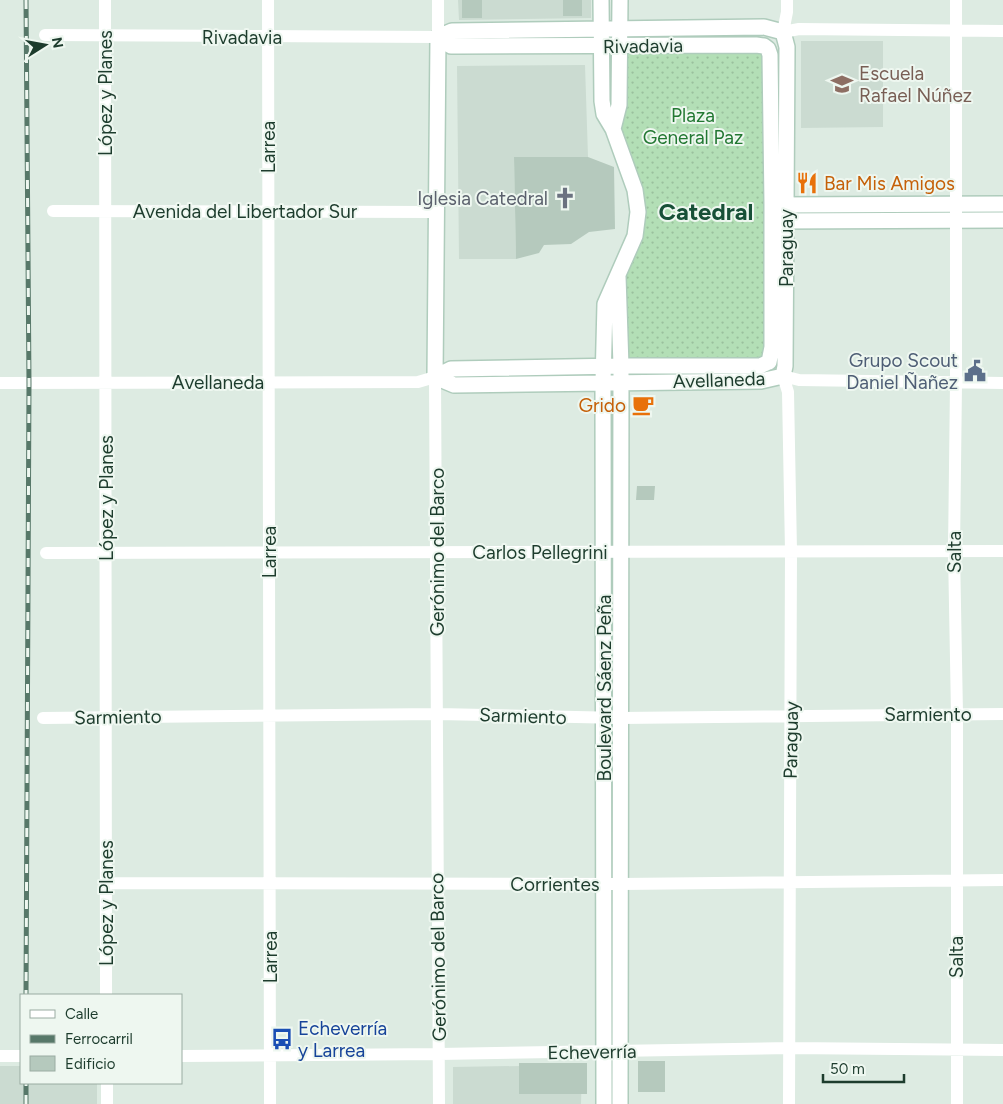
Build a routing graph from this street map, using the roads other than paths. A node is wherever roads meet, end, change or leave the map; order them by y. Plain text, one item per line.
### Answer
1 (104, 0) edge
2 (268, 0) edge
3 (438, 0) edge
4 (601, 0) edge
5 (620, 0) edge
6 (787, 0) edge
7 (956, 0) edge
8 (601, 28) junction
9 (620, 29) junction
10 (956, 31) junction
11 (1003, 31) edge
12 (782, 32) junction
13 (45, 35) dead end
14 (105, 36) junction
15 (268, 37) junction
16 (438, 37) junction
17 (600, 46) junction
18 (619, 46) junction
19 (768, 49) junction
20 (613, 130) junction
21 (956, 204) junction
22 (1003, 204) edge
23 (779, 205) junction
24 (105, 210) junction
25 (53, 211) dead end
26 (268, 211) junction
27 (437, 212) junction
28 (1003, 220) edge
29 (779, 221) junction
30 (956, 221) junction
31 (618, 274) junction
32 (769, 362) junction
33 (603, 366) junction
34 (621, 366) junction
35 (783, 376) junction
36 (435, 377) junction
37 (105, 382) junction
38 (269, 382) junction
39 (603, 382) junction
40 (621, 382) junction
41 (0, 383) edge
42 (956, 383) junction
43 (1003, 383) edge
44 (791, 551) junction
45 (954, 551) junction
46 (1003, 551) edge
47 (269, 552) junction
48 (437, 552) junction
49 (603, 552) junction
50 (620, 552) junction
51 (46, 553) dead end
52 (106, 553) junction
53 (438, 714) junction
54 (957, 714) junction
55 (1003, 714) edge
56 (270, 715) junction
57 (792, 715) junction
58 (106, 717) junction
59 (43, 718) dead end
60 (604, 718) junction
61 (621, 718) junction
62 (1003, 880) edge
63 (956, 881) junction
64 (789, 882) junction
65 (106, 883) junction
66 (270, 883) junction
67 (437, 883) junction
68 (605, 884) junction
69 (621, 884) junction
70 (106, 994) edge
71 (790, 1048) junction
72 (956, 1050) junction
73 (1003, 1050) edge
74 (604, 1051) junction
75 (620, 1051) junction
76 (439, 1054) junction
77 (0, 1056) edge
78 (20, 1056) edge
79 (182, 1056) edge
80 (270, 1056) junction
81 (106, 1084) edge
82 (107, 1104) edge
83 (270, 1104) edge
84 (439, 1104) edge
85 (604, 1104) edge
86 (620, 1104) edge
87 (789, 1104) edge
88 (957, 1104) edge

1 - 14 street, López y Planes
2 - 15 street, Larrea
3 - 16 street, Gerónimo del Barco
4 - 8 main road, Boulevard Sáenz Peña
5 - 9 main road
6 - 12 street, Paraguay
7 - 10 street, Salta
8 - 9 main road, Rivadavia
8 - 16 main road, Rivadavia
8 - 17 main road, Boulevard Sáenz Peña
9 - 12 main road, Rivadavia
9 - 18 main road
10 - 11 street, Rivadavia
10 - 12 street, Rivadavia
10 - 21 street, Salta
12 - 19 main road
12 - 23 main road, Paraguay
13 - 14 street, Rivadavia
14 - 15 street, Rivadavia
14 - 24 street, López y Planes
15 - 16 street, Rivadavia
15 - 26 street, Larrea
16 - 17 main road, Rivadavia
16 - 27 main road, Gerónimo del Barco
17 - 18 main road, Rivadavia
17 - 20 main road, Boulevard Sáenz Peña
18 - 19 main road, Rivadavia
18 - 20 main road
19 - 23 main road, Paraguay
20 - 31 main road, Boulevard Sáenz Peña
21 - 22 main road
21 - 23 main road
21 - 30 street, Salta
23 - 29 main road, Paraguay
24 - 25 street, Avenida del Libertador Sur
24 - 26 street, Avenida del Libertador Sur
24 - 37 street, López y Planes
26 - 27 street, Avenida del Libertador Sur
26 - 38 street, Larrea
27 - 36 main road, Gerónimo del Barco
28 - 30 main road
29 - 30 main road
29 - 32 main road, Paraguay
29 - 35 main road, Paraguay
30 - 42 street, Salta
31 - 33 main road, Boulevard Sáenz Peña
31 - 34 main road, Boulevard Sáenz Peña
32 - 34 main road, Avellaneda
32 - 35 main road
33 - 34 main road, Avellaneda
33 - 36 main road, Avellaneda
33 - 39 main road, Boulevard Sáenz Peña
34 - 40 main road, Boulevard Sáenz Peña
35 - 40 main road, Avellaneda
35 - 42 street, Avellaneda
35 - 44 street, Paraguay
36 - 38 street, Avellaneda
36 - 39 main road, Avellaneda
36 - 48 street, Gerónimo del Barco
37 - 38 street, Avellaneda
37 - 41 street, Avellaneda
37 - 52 street, López y Planes
38 - 47 street, Larrea
39 - 40 main road, Avellaneda
39 - 49 main road, Boulevard Sáenz Peña
40 - 50 main road, Boulevard Sáenz Peña
42 - 43 street, Avellaneda
42 - 45 street, Salta
44 - 45 street, Carlos Pellegrini
44 - 50 street, Carlos Pellegrini
44 - 57 street, Paraguay
45 - 46 street, Carlos Pellegrini
45 - 54 street, Salta
47 - 48 street, Carlos Pellegrini
47 - 52 street, Carlos Pellegrini
47 - 56 street, Larrea
48 - 49 street, Carlos Pellegrini
48 - 53 street, Gerónimo del Barco
49 - 50 street, Carlos Pellegrini
49 - 60 main road, Boulevard Sáenz Peña
50 - 61 main road, Boulevard Sáenz Peña
51 - 52 street, Carlos Pellegrini
52 - 58 street, López y Planes
53 - 56 street, Sarmiento
53 - 60 street, Sarmiento
53 - 67 street, Gerónimo del Barco
54 - 55 street, Sarmiento
54 - 57 street, Sarmiento
54 - 63 street, Salta
56 - 58 street, Sarmiento
56 - 66 street, Larrea
57 - 61 street, Sarmiento
57 - 64 street, Paraguay
58 - 59 street, Sarmiento
58 - 65 street, López y Planes
60 - 61 street, Sarmiento
60 - 68 main road, Boulevard Sáenz Peña
61 - 69 main road, Boulevard Sáenz Peña
62 - 63 street, Corrientes
63 - 64 street, Corrientes
63 - 72 street, Salta
64 - 69 street, Corrientes
64 - 71 street, Paraguay
65 - 66 street, Corrientes
65 - 70 street, López y Planes
66 - 67 street, Corrientes
66 - 80 street, Larrea
67 - 68 street, Corrientes
67 - 76 street, Gerónimo del Barco
68 - 69 street, Corrientes
68 - 74 main road, Boulevard Sáenz Peña
69 - 75 main road, Boulevard Sáenz Peña
71 - 72 street, Echeverría
71 - 75 street, Echeverría
71 - 87 street, Paraguay
72 - 73 street, Echeverría
72 - 88 street, Salta
74 - 75 street, Echeverría
74 - 76 street, Echeverría
74 - 85 main road, Boulevard Sáenz Peña
75 - 86 main road, Boulevard Sáenz Peña
76 - 80 street, Echeverría
76 - 84 street, Gerónimo del Barco
77 - 78 street
79 - 80 street, Echeverría
80 - 83 street, Larrea
81 - 82 street

